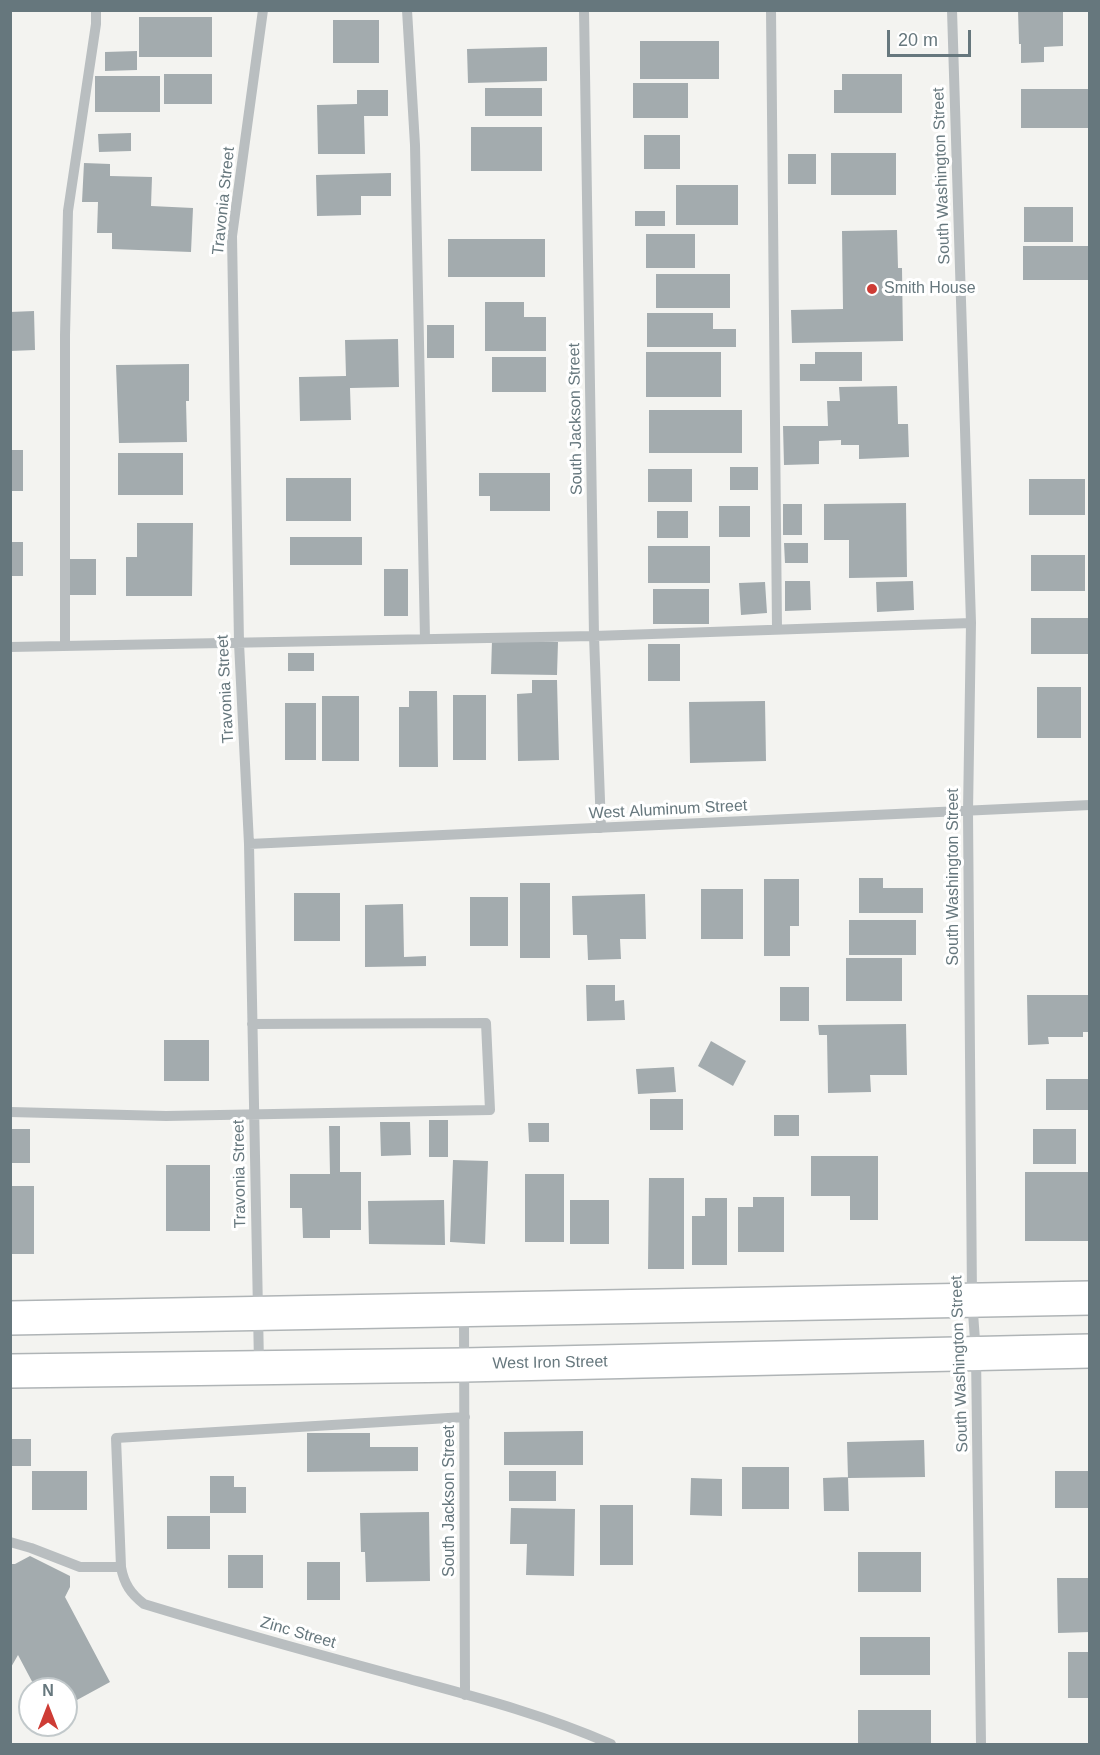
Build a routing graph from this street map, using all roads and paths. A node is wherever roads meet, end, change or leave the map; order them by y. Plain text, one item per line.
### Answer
1 (96, 10) edge
2 (263, 10) edge
3 (407, 10) edge
4 (584, 10) edge
5 (771, 10) edge
6 (952, 10) edge
7 (971, 623) junction
8 (777, 629) junction
9 (594, 636) junction
10 (426, 639) junction
11 (239, 643) junction
12 (65, 646) junction
13 (10, 647) edge
14 (1089, 805) edge
15 (968, 812) junction
16 (601, 828) junction
17 (249, 844) junction
18 (252, 1024) junction
19 (10, 1112) edge
20 (254, 1115) junction
21 (1089, 1298) edge
22 (972, 1299) junction
23 (464, 1308) junction
24 (258, 1312) junction
25 (10, 1318) edge
26 (1089, 1351) edge
27 (976, 1354) junction
28 (464, 1365) junction
29 (259, 1368) junction
30 (10, 1371) edge
31 (465, 1417) junction
32 (10, 1542) edge
33 (121, 1567) junction
34 (465, 1695) junction
35 (610, 1744) edge
36 (981, 1744) edge

1 - 12 street
2 - 11 street, Travonia Street
3 - 10 street
4 - 9 street, South Jackson Street
5 - 8 street
6 - 7 street, South Washington Street
7 - 8 street
7 - 15 street, South Washington Street
8 - 9 street
9 - 10 street
9 - 16 street, South Jackson Street
10 - 11 street
11 - 12 street
11 - 17 street, Travonia Street
12 - 13 street
14 - 15 street, West Aluminum Street
15 - 16 street, West Aluminum Street
15 - 22 street, South Washington Street
16 - 17 street, West Aluminum Street
17 - 18 street, Travonia Street
18 - 20 street, Travonia Street
18 - 20 street
19 - 20 street
20 - 24 street, Travonia Street
21 - 22 main road
22 - 23 main road
22 - 27 street, South Washington Street
23 - 24 main road
23 - 28 street, South Jackson Street
24 - 25 main road
24 - 29 street, Travonia Street
26 - 27 main road, West Iron Street
27 - 28 main road, West Iron Street
27 - 36 street, South Washington Street
28 - 29 main road, West Iron Street
28 - 31 street, South Jackson Street
29 - 30 main road, West Iron Street
31 - 33 street, Zinc Street
31 - 34 street, South Jackson Street
32 - 33 street
33 - 34 street, Zinc Street
34 - 35 street, Zinc Street

